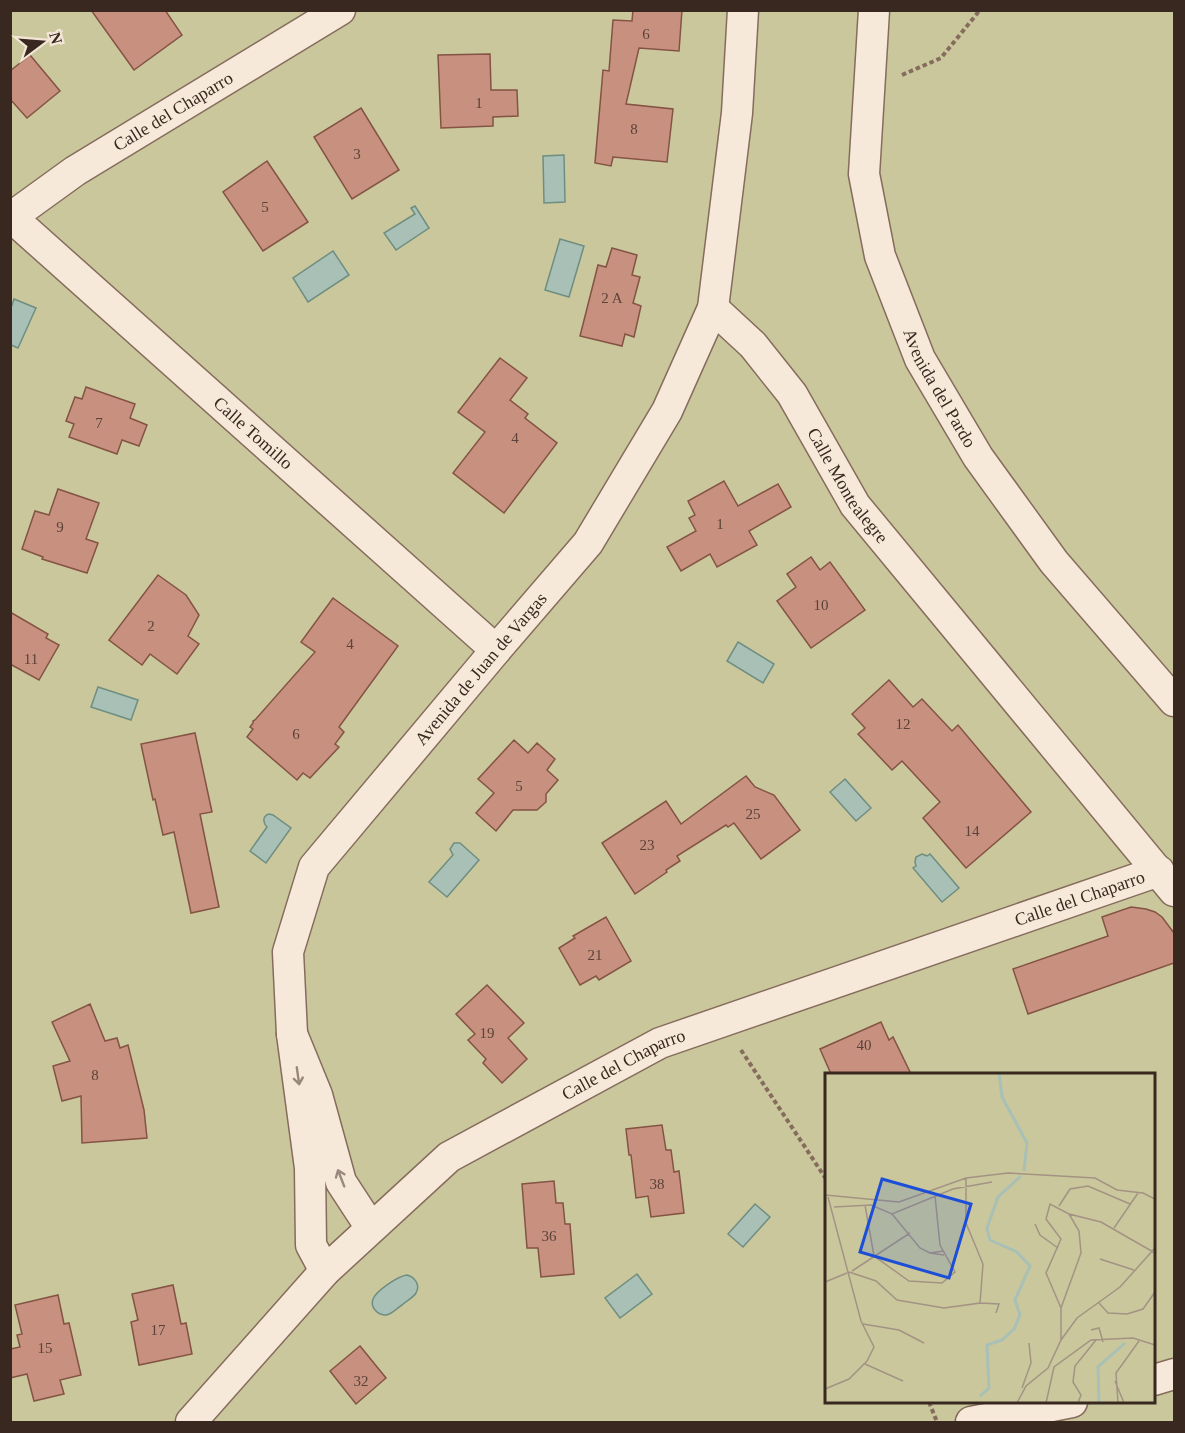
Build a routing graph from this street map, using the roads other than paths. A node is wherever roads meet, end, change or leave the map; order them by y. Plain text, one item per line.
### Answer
1 (340, 10) edge
2 (743, 10) edge
3 (874, 10) edge
4 (11, 217) edge
5 (713, 308) junction
6 (495, 650) junction
7 (1174, 701) edge
8 (1167, 881) edge
9 (292, 1034) junction
10 (371, 1228) junction
11 (325, 1271) junction
12 (1174, 1374) edge
13 (1155, 1380) edge
14 (1062, 1403) edge
15 (191, 1422) edge
16 (971, 1422) edge

1 - 4 street, Calle del Chaparro
2 - 5 street
3 - 7 street, Avenida del Pardo
4 - 6 street, Calle Tomillo
5 - 6 street, Avenida de Juan de Vargas
5 - 8 street, Calle Montealegre
6 - 9 street, Avenida de Juan de Vargas
8 - 10 street, Calle del Chaparro
10 -> 9 street, Avenida de Juan de Vargas
9 -> 11 street, Avenida de Juan de Vargas
10 - 11 street, Calle del Chaparro
11 - 15 street, Calle del Chaparro
12 - 13 street
14 - 16 street

